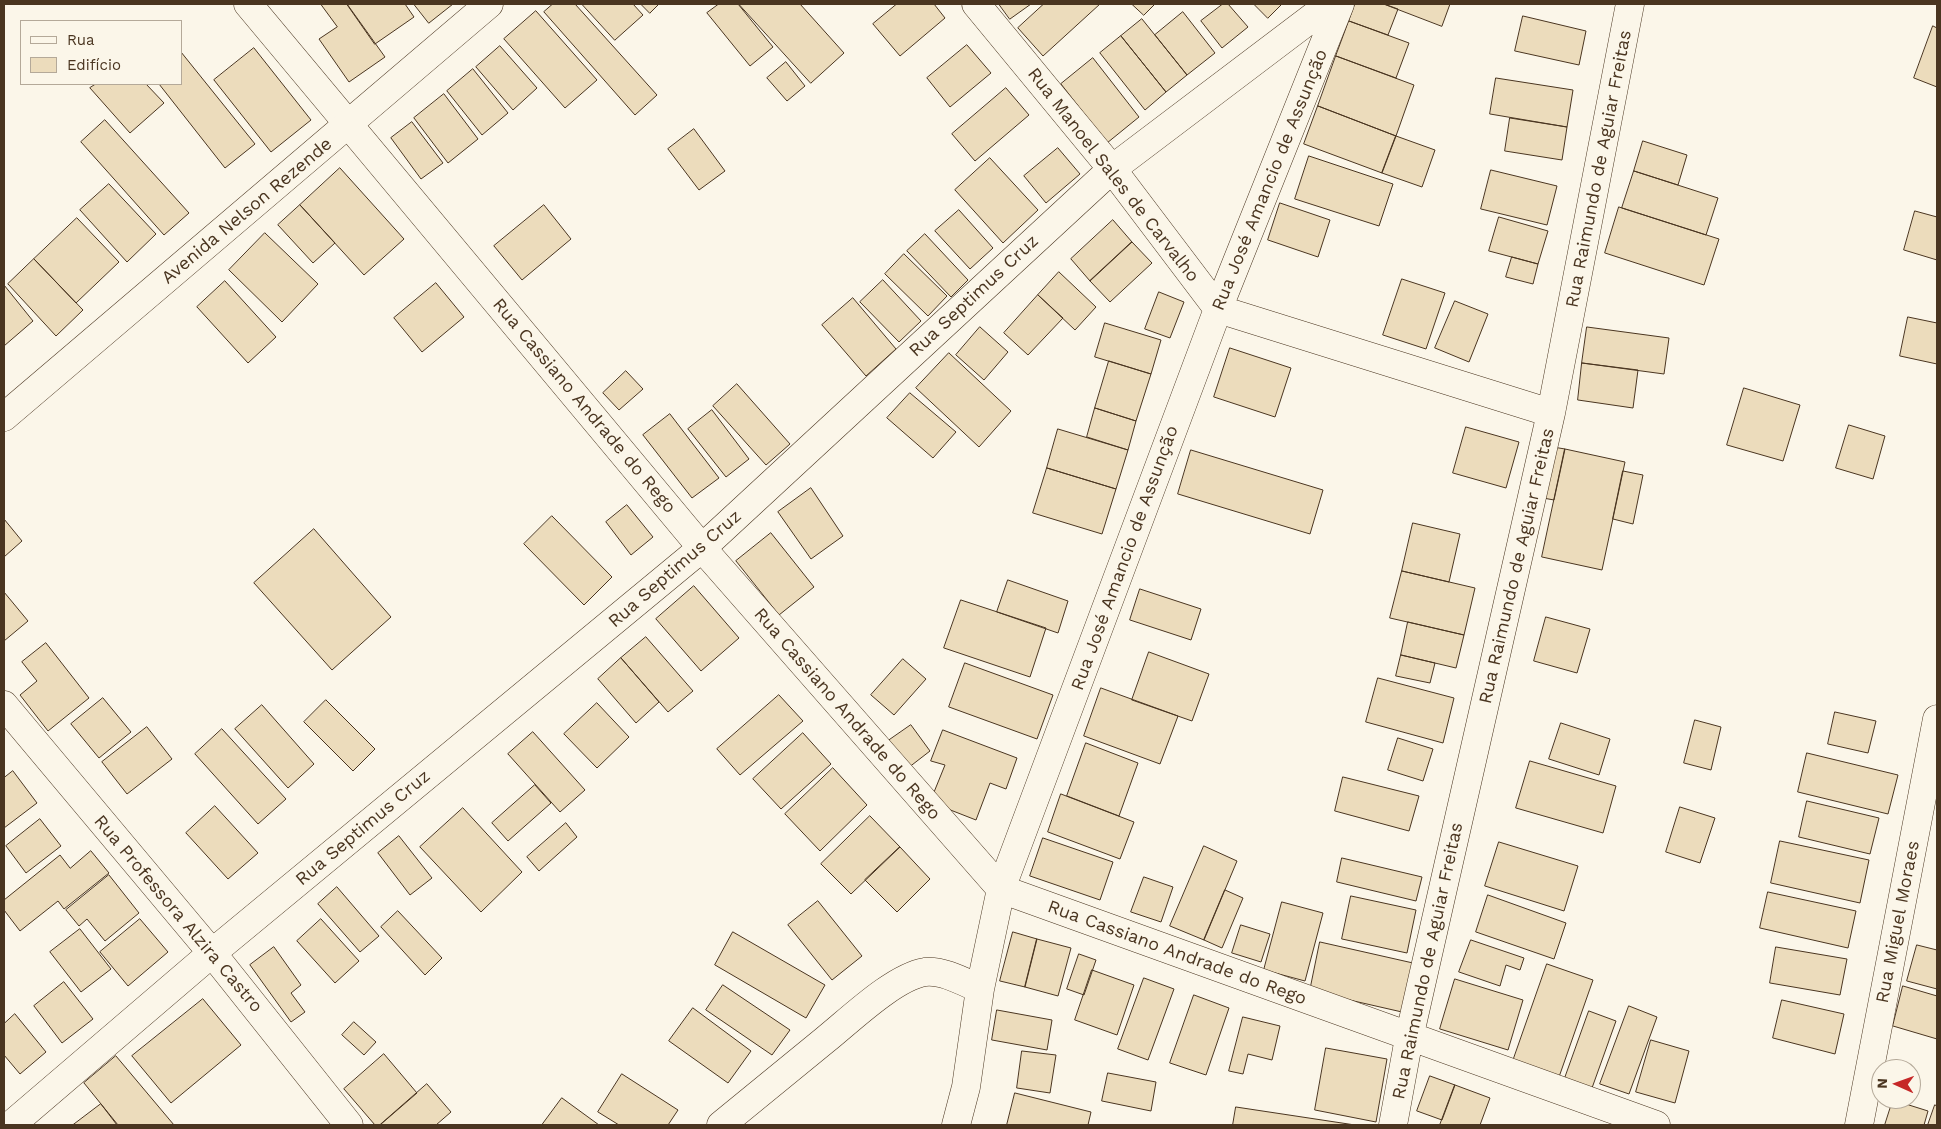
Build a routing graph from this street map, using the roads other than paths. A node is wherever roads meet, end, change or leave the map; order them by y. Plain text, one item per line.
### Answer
1 (248, 4) edge
2 (490, 4) edge
3 (976, 4) edge
4 (1330, 4) edge
5 (1340, 4) edge
6 (1630, 4) edge
7 (349, 124) junction
8 (1112, 169) junction
9 (1218, 309) junction
10 (1552, 413) junction
11 (4, 417) edge
12 (702, 548) junction
13 (4, 705) edge
14 (1937, 719) edge
15 (1001, 889) junction
16 (212, 953) junction
17 (980, 988) junction
18 (1409, 1038) junction
19 (11, 1125) edge
20 (349, 1125) edge
21 (721, 1125) edge
22 (956, 1125) edge
23 (1393, 1125) edge
24 (1656, 1125) edge
25 (1859, 1125) edge

1 - 7 street, Rua Cassiano Andrade do Rego
2 - 7 street, Avenida Nelson Rezende
3 - 8 street, Rua Manoel Sales de Carvalho
4 - 8 street, Rua Septimus Cruz
5 - 9 street, Rua José Amancio de Assunção
6 - 10 street, Rua Raimundo de Aguiar Freitas
7 - 11 street, Avenida Nelson Rezende
7 - 12 street, Rua Cassiano Andrade do Rego
8 - 9 street, Rua Manoel Sales de Carvalho
8 - 12 street, Rua Septimus Cruz
9 - 10 street
9 - 15 street, Rua José Amancio de Assunção
10 - 18 street, Rua Raimundo de Aguiar Freitas
12 - 15 street, Rua Cassiano Andrade do Rego
12 - 16 street, Rua Septimus Cruz
13 - 16 street, Rua Professora Alzira Castro
14 - 25 street, Rua Miguel Moraes
15 - 17 street, Rua José Amancio de Assunção
15 - 18 street, Rua Cassiano Andrade do Rego
16 - 19 street, Rua Septimus Cruz
16 - 20 street, Rua Professora Alzira Castro
17 - 21 street
17 - 22 street, Rua José Amancio de Assunção
18 - 23 street, Rua Raimundo de Aguiar Freitas
18 - 24 street, Rua Cassiano Andrade do Rego

